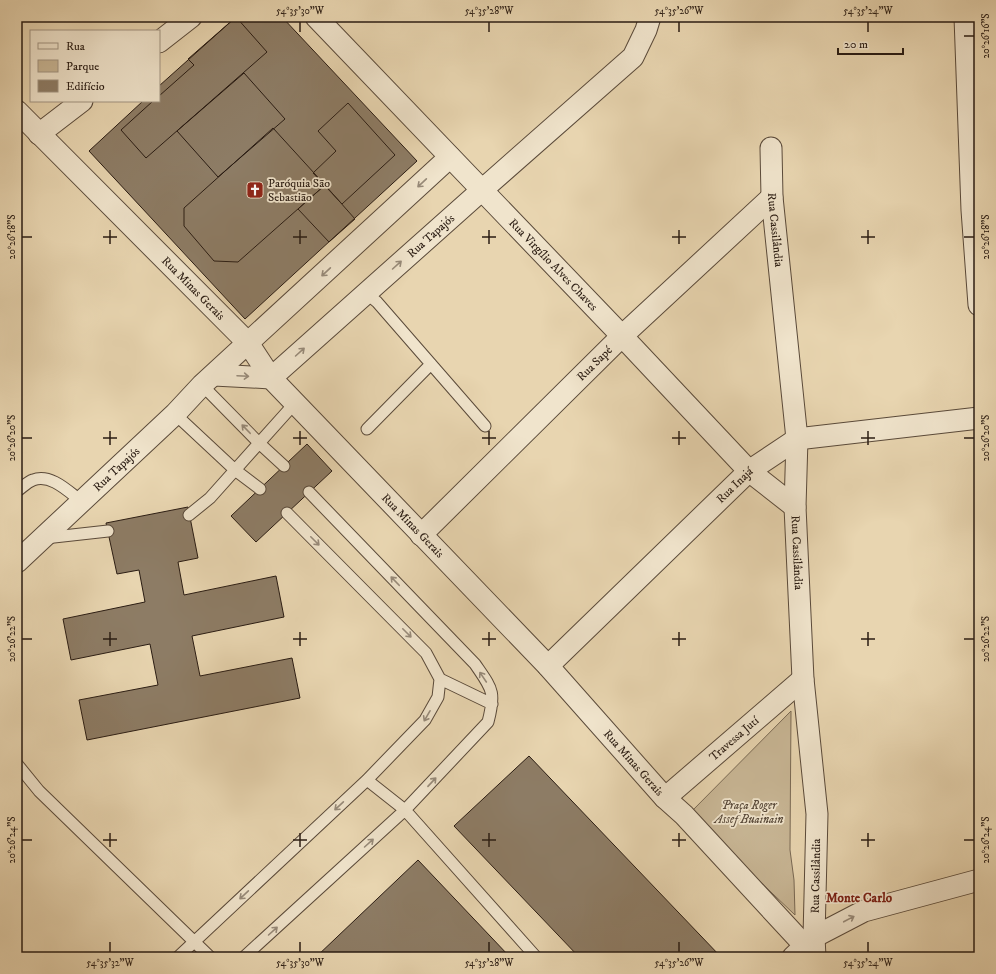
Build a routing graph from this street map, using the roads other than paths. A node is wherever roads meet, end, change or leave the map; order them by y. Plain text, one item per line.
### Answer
1 (191, 17) edge
2 (316, 17) edge
3 (650, 17) edge
4 (965, 17) edge
5 (160, 41) edge
6 (81, 102) edge
7 (17, 111) edge
8 (39, 134) junction
9 (771, 148) dead end
10 (450, 157) junction
11 (482, 190) junction
12 (772, 197) junction
13 (976, 211) edge
14 (366, 293) junction
15 (979, 305) edge
16 (622, 336) junction
17 (248, 343) junction
18 (431, 364) junction
19 (271, 378) junction
20 (208, 380) junction
21 (295, 403) junction
22 (175, 414) junction
23 (979, 418) edge
24 (486, 426) dead end
25 (368, 430) dead end
26 (797, 438) junction
27 (259, 443) junction
28 (284, 466) dead end
29 (235, 470) junction
30 (749, 471) junction
31 (260, 489) dead end
32 (17, 491) edge
33 (309, 492) dead end
34 (81, 501) junction
35 (795, 507) junction
36 (287, 513) dead end
37 (190, 515) dead end
38 (108, 532) dead end
39 (421, 535) junction
40 (43, 538) junction
41 (17, 562) edge
42 (548, 666) junction
43 (803, 679) junction
44 (440, 680) junction
45 (492, 704) junction
46 (17, 764) edge
47 (368, 780) junction
48 (664, 798) junction
49 (405, 810) junction
50 (979, 880) edge
51 (194, 941) junction
52 (807, 949) edge
53 (178, 957) edge
54 (210, 957) edge
55 (244, 957) edge
56 (536, 957) edge

1 - 5 street
2 - 10 street, Rua Virgílio Alves Chaves
3 - 11 street, Rua Tapajós
4 - 13 street
6 - 8 street
7 - 8 street, Rua Minas Gerais
8 - 17 street, Rua Minas Gerais
9 - 12 street, Rua Cassilândia
10 - 11 street, Rua Virgílio Alves Chaves
10 -> 17 street, Rua Tapajós
14 -> 11 street, Rua Tapajós
11 - 16 street, Rua Virgílio Alves Chaves
12 - 16 street, Rua Sapé
12 - 26 street, Rua Cassilândia
13 - 15 street
14 - 18 lane
19 -> 14 street, Rua Tapajós
16 - 30 street, Rua Virgílio Alves Chaves
16 - 39 street, Rua Sapé
17 - 19 street, Rua Minas Gerais
17 - 20 street, Rua Tapajós
18 - 24 lane
18 - 25 lane
20 -> 19 street
19 - 21 street, Rua Minas Gerais
20 - 22 street, Rua Tapajós
27 -> 20 lane
21 - 27 lane
21 - 39 street, Rua Minas Gerais
22 - 29 lane
22 - 34 street, Rua Tapajós
23 - 26 street, Rua Inajá
26 - 30 street, Rua Inajá
26 - 35 street, Rua Cassilândia
27 - 28 lane
27 - 29 lane
29 - 31 lane
29 - 37 lane
30 - 35 street, Rua Virgílio Alves Chaves
30 - 42 street, Rua Inajá
32 - 34 lane
45 -> 33 lane
34 - 40 street, Rua Tapajós
35 - 43 street, Rua Cassilândia
36 -> 44 lane
38 - 40 lane
39 - 42 street, Rua Minas Gerais
40 - 41 street, Rua Tapajós
42 - 48 street, Rua Minas Gerais
43 - 48 street, Travessa Jutí
43 - 52 street, Rua Cassilândia
44 - 45 lane
44 -> 47 lane
49 -> 45 lane
46 - 51 lane
47 - 49 lane
47 -> 51 lane
48 - 52 street, Rua Minas Gerais
55 -> 49 lane
49 - 56 lane
52 -> 50 street
51 - 53 lane
51 - 54 lane

